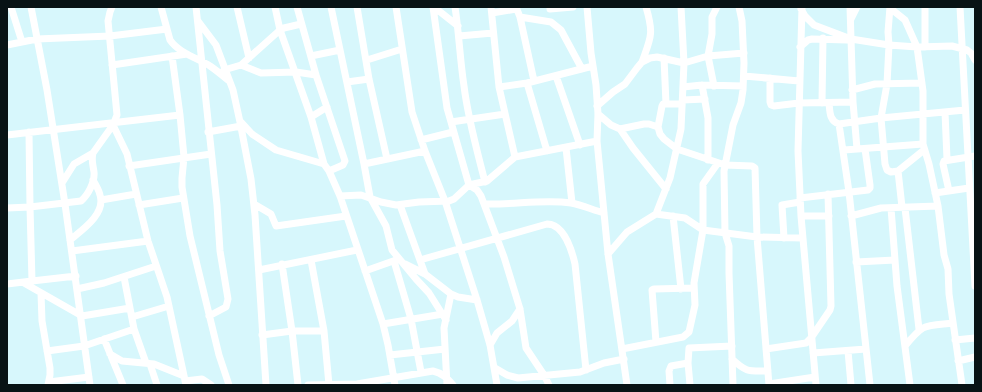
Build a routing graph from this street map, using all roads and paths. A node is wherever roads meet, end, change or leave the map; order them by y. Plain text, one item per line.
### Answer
1 (11, 7) edge
2 (31, 7) edge
3 (112, 7) edge
4 (161, 7) edge
5 (196, 7) edge
6 (237, 7) edge
7 (275, 7) edge
8 (297, 7) edge
9 (331, 7) edge
10 (358, 7) edge
11 (396, 7) edge
12 (434, 7) edge
13 (455, 7) edge
14 (573, 7) edge
15 (587, 7) edge
16 (646, 7) edge
17 (681, 7) edge
18 (717, 7) edge
19 (739, 7) edge
20 (850, 7) edge
21 (856, 7) edge
22 (925, 7) edge
23 (960, 7) edge
24 (516, 8) edge
25 (550, 8) edge
26 (801, 8) edge
27 (890, 8) edge
28 (491, 10) edge
29 (520, 17) junction
30 (198, 21) junction
31 (850, 21) junction
32 (551, 22) junction
33 (301, 24) junction
34 (458, 26) junction
35 (167, 29) junction
36 (280, 30) junction
37 (493, 33) junction
38 (110, 36) junction
39 (459, 36) junction
40 (823, 38) junction
41 (37, 39) junction
42 (851, 40) junction
43 (22, 42) junction
44 (7, 45) edge
45 (889, 45) junction
46 (925, 46) junction
47 (800, 47) junction
48 (917, 47) junction
49 (962, 48) junction
50 (340, 50) junction
51 (402, 50) junction
52 (744, 53) junction
53 (187, 54) junction
54 (172, 56) junction
55 (311, 56) junction
56 (708, 56) junction
57 (249, 58) junction
58 (664, 58) junction
59 (367, 60) junction
60 (975, 60) edge
61 (202, 62) junction
62 (642, 62) junction
63 (684, 63) junction
64 (112, 65) junction
65 (241, 65) junction
66 (593, 66) junction
67 (582, 69) junction
68 (224, 70) junction
69 (296, 72) junction
70 (316, 75) junction
71 (556, 76) junction
72 (744, 76) junction
73 (770, 78) junction
74 (369, 79) junction
75 (228, 80) junction
76 (347, 82) junction
77 (530, 82) junction
78 (800, 82) junction
79 (922, 83) junction
80 (887, 84) junction
81 (702, 85) junction
82 (714, 86) junction
83 (743, 86) junction
84 (499, 87) junction
85 (683, 87) junction
86 (852, 90) junction
87 (705, 99) junction
88 (682, 102) junction
89 (853, 102) junction
90 (799, 103) junction
91 (825, 103) junction
92 (666, 104) junction
93 (597, 106) junction
94 (327, 107) junction
95 (965, 110) junction
96 (945, 112) junction
97 (923, 113) junction
98 (505, 114) junction
99 (598, 114) junction
100 (180, 115) junction
101 (310, 116) junction
102 (881, 118) junction
103 (469, 120) junction
104 (854, 121) junction
105 (451, 122) junction
106 (114, 124) junction
107 (241, 124) junction
108 (839, 124) junction
109 (658, 126) junction
110 (620, 129) junction
111 (53, 130) junction
112 (29, 132) junction
113 (208, 132) junction
114 (453, 132) junction
115 (7, 135) edge
116 (421, 140) junction
117 (597, 141) junction
118 (580, 145) junction
119 (883, 147) junction
120 (923, 147) junction
121 (566, 148) junction
122 (677, 149) junction
123 (857, 149) junction
124 (865, 149) junction
125 (844, 150) junction
126 (425, 151) junction
127 (547, 151) junction
128 (93, 153) junction
129 (211, 154) junction
130 (184, 157) junction
131 (515, 157) junction
132 (971, 157) edge
133 (387, 159) junction
134 (947, 159) junction
135 (708, 160) junction
136 (324, 164) junction
137 (364, 164) junction
138 (721, 164) junction
139 (129, 166) junction
140 (329, 171) junction
141 (898, 171) junction
142 (94, 180) junction
143 (485, 182) junction
144 (62, 183) junction
145 (469, 185) junction
146 (969, 188) junction
147 (666, 189) junction
148 (949, 191) junction
149 (849, 192) junction
150 (935, 193) junction
151 (136, 194) junction
152 (828, 194) junction
153 (340, 196) junction
154 (370, 197) junction
155 (183, 198) junction
156 (101, 200) junction
157 (800, 200) junction
158 (445, 201) junction
159 (65, 204) junction
160 (254, 204) junction
161 (485, 204) junction
162 (572, 204) junction
163 (138, 205) junction
164 (400, 205) junction
165 (938, 206) junction
166 (30, 207) junction
167 (7, 208) edge
168 (891, 208) junction
169 (904, 208) junction
170 (604, 213) junction
171 (656, 214) junction
172 (346, 216) junction
173 (673, 216) junction
174 (800, 216) junction
175 (829, 216) junction
176 (851, 216) junction
177 (973, 216) edge
178 (703, 230) junction
179 (725, 233) junction
180 (497, 237) junction
181 (757, 238) junction
182 (784, 238) junction
183 (802, 238) junction
184 (70, 240) junction
185 (148, 241) junction
186 (460, 249) junction
187 (357, 250) junction
188 (72, 251) junction
189 (608, 254) junction
190 (311, 260) junction
191 (398, 260) junction
192 (420, 260) junction
193 (896, 260) junction
194 (856, 262) junction
195 (282, 264) junction
196 (156, 266) junction
197 (259, 270) junction
198 (365, 271) junction
199 (425, 274) junction
200 (76, 276) junction
201 (124, 277) junction
202 (32, 281) junction
203 (24, 282) junction
204 (7, 284) edge
205 (975, 286) edge
206 (694, 288) junction
207 (77, 289) junction
208 (681, 289) junction
209 (41, 293) junction
210 (451, 294) junction
211 (477, 300) junction
212 (168, 306) junction
213 (130, 308) junction
214 (520, 309) junction
215 (82, 316) junction
216 (210, 316) junction
217 (132, 317) junction
218 (444, 317) junction
219 (411, 319) junction
220 (953, 322) junction
221 (382, 324) junction
222 (134, 329) junction
223 (919, 330) junction
224 (292, 331) junction
225 (324, 331) junction
226 (262, 335) junction
227 (811, 338) junction
228 (975, 338) edge
229 (104, 339) junction
230 (955, 340) junction
231 (656, 342) junction
232 (490, 345) junction
233 (84, 346) junction
234 (732, 346) junction
235 (905, 346) junction
236 (445, 348) junction
237 (622, 349) junction
238 (766, 349) junction
239 (866, 349) junction
240 (47, 351) junction
241 (418, 351) junction
242 (848, 351) junction
243 (813, 353) junction
244 (110, 354) junction
245 (390, 355) junction
246 (975, 357) edge
247 (624, 359) junction
248 (732, 359) junction
249 (958, 361) junction
250 (148, 363) junction
251 (688, 363) junction
252 (495, 368) junction
253 (586, 370) junction
254 (768, 371) junction
255 (421, 372) junction
256 (544, 375) junction
257 (89, 377) junction
258 (446, 377) junction
259 (815, 377) junction
260 (185, 381) edge
261 (394, 381) edge
262 (48, 384) edge
263 (330, 384) edge
264 (357, 384) edge
265 (769, 384) edge
266 (90, 385) edge
267 (123, 385) edge
268 (157, 385) edge
269 (211, 385) edge
270 (229, 385) edge
271 (266, 385) edge
272 (298, 385) edge
273 (308, 385) edge
274 (446, 385) edge
275 (453, 385) edge
276 (497, 385) edge
277 (549, 385) edge
278 (627, 385) edge
279 (670, 385) edge
280 (690, 385) edge
281 (733, 385) edge
282 (816, 385) edge
283 (851, 385) edge
284 (870, 385) edge
285 (910, 385) edge
286 (962, 385) edge

1 - 43 street
2 - 41 street
3 - 38 street
4 - 35 street
5 - 30 street
6 - 57 street
7 - 36 street
8 - 33 street
9 - 50 street
10 - 59 street
11 - 51 street
12 - 34 street
12 - 105 street
13 - 34 street
14 - 25 street
15 - 66 street
16 - 62 street
17 - 63 street
18 - 56 street
19 - 52 street
20 - 31 street
21 - 31 street
22 - 46 street
23 - 49 street
24 - 28 street
24 - 29 street
25 - 32 street
26 - 42 street
26 - 47 street
27 - 45 street
27 - 48 street
28 - 37 street
29 - 32 street
29 - 77 street
30 - 61 street
30 - 68 street
31 - 42 street
32 - 67 street
33 - 36 street
33 - 55 street
34 - 39 street
35 - 38 street
35 - 53 street
36 - 57 street
36 - 69 street
37 - 39 street
37 - 84 street
38 - 41 street
38 - 64 street
39 - 103 street
40 - 42 street
40 - 47 street
40 - 91 street
41 - 43 street
41 - 111 street
42 - 45 street
42 - 86 street
43 - 44 street
45 - 48 street
45 - 80 street
46 - 48 street
46 - 49 street
47 - 78 street
48 - 79 street
49 - 60 street
49 - 95 street
50 - 55 street
50 - 76 street
51 - 59 street
51 - 116 street
52 - 56 street
52 - 72 street
53 - 54 street
53 - 61 street
54 - 64 street
54 - 100 street
55 - 70 street
56 - 63 street
56 - 82 street
57 - 65 street
58 - 62 street
58 - 63 street
58 - 92 street
59 - 74 street
61 - 75 street
61 - 113 street
62 - 93 street
63 - 85 street
64 - 106 street
65 - 68 street
65 - 69 street
66 - 67 street
66 - 93 street
67 - 71 street
68 - 75 street
69 - 70 street
69 - 101 street
70 - 94 street
71 - 77 street
71 - 118 street
72 - 73 street
72 - 83 street
73 - 78 street
73 - 90 street
74 - 76 street
74 - 133 street
75 - 107 street
76 - 137 street
77 - 84 street
77 - 127 street
78 - 90 street
79 - 80 street
79 - 97 street
80 - 86 street
80 - 102 street
81 - 82 street
81 - 85 street
81 - 87 street
82 - 83 street
83 - 138 street
84 - 98 street
85 - 88 street
86 - 89 street
87 - 88 street
87 - 135 street
88 - 92 street
88 - 122 street
89 - 91 street
89 - 104 street
90 - 91 street
90 - 157 street
91 - 108 street
92 - 109 street
93 - 99 street
94 - 101 street
94 - 140 street
95 - 96 street
95 - 132 street
96 - 97 street
96 - 134 street
97 - 102 street
97 - 120 street
98 - 103 street
98 - 131 street
99 - 110 street
99 - 117 street
100 - 106 street
100 - 130 street
101 - 136 street
102 - 104 street
102 - 119 street
103 - 105 street
103 - 143 street
104 - 108 street
104 - 123 street
105 - 114 street
106 - 111 street
106 - 128 street
106 - 139 street
107 - 113 street
107 - 136 street
107 - 160 street
108 - 125 street
109 - 110 street
109 - 122 street
110 - 147 street
111 - 112 street
111 - 144 street
112 - 115 street
112 - 166 street
113 - 129 street
114 - 116 street
114 - 145 street
116 - 126 street
117 - 118 street
117 - 170 street
118 - 121 street
119 - 120 street
119 - 124 street
119 - 141 street
120 - 141 street
120 - 150 street
121 - 127 street
121 - 162 street
122 - 135 street
122 - 147 street
123 - 124 street
123 - 125 street
124 - 149 street
125 - 149 street
126 - 133 street
126 - 158 street
127 - 131 street
128 - 142 street
128 - 144 street
129 - 130 street
129 - 216 street
130 - 139 street
130 - 155 street
131 - 143 street
132 - 134 street
132 - 146 street
133 - 137 street
134 - 148 street
135 - 138 street
136 - 140 street
137 - 154 street
138 - 178 street
138 - 179 street
138 - 181 street
139 - 151 street
140 - 153 street
141 - 169 street
142 - 156 street
142 - 159 street
143 - 145 street
144 - 159 street
145 - 158 street
145 - 161 street
146 - 148 street
146 - 177 street
147 - 171 street
148 - 150 street
149 - 152 street
149 - 176 street
150 - 165 street
151 - 156 street
151 - 163 street
152 - 157 street
152 - 175 street
153 - 154 street
153 - 172 street
154 - 164 street
154 - 191 street
155 - 163 street
155 - 216 street
156 - 184 street
157 - 174 street
157 - 182 street
158 - 164 street
158 - 186 street
159 - 166 street
159 - 184 street
160 - 172 street
160 - 197 street
161 - 162 street
161 - 180 street
162 - 170 street
163 - 185 street
164 - 192 street
165 - 169 street
165 - 220 street
166 - 167 street
166 - 202 street
168 - 169 street
168 - 176 street
168 - 193 street
169 - 223 street
170 - 189 street
171 - 173 street
171 - 189 street
172 - 187 street
173 - 178 street
173 - 208 street
174 - 175 street
174 - 183 street
175 - 227 street
176 - 194 street
177 - 205 street
178 - 179 street
178 - 206 street
179 - 181 street
179 - 234 street
180 - 186 street
180 - 214 street
180 - 253 street
181 - 182 street
181 - 238 street
182 - 183 street
183 - 227 street
184 - 188 street
185 - 188 street
185 - 196 street
186 - 192 street
186 - 211 street
187 - 190 street
187 - 198 street
188 - 200 street
189 - 237 street
190 - 195 street
190 - 225 street
191 - 198 street
191 - 199 street
191 - 218 street
191 - 219 street
192 - 199 street
193 - 194 street
193 - 235 street
194 - 239 street
195 - 197 street
195 - 224 street
196 - 201 street
196 - 212 street
197 - 226 street
198 - 221 street
199 - 210 street
200 - 202 street
200 - 207 street
201 - 207 street
201 - 213 street
202 - 203 street
203 - 204 street
203 - 209 street
206 - 208 street
206 - 231 street
207 - 215 street
208 - 231 street
209 - 215 street
209 - 240 street
210 - 211 street
210 - 218 street
211 - 232 street
212 - 217 street
212 - 260 street
213 - 215 street
213 - 217 street
214 - 232 street
214 - 256 street
215 - 233 street
216 - 270 street
217 - 222 street
218 - 219 street
218 - 236 street
219 - 221 street
219 - 241 street
220 - 223 street
220 - 230 street
221 - 245 street
222 - 229 street
222 - 250 street
223 - 235 street
224 - 225 street
224 - 226 street
224 - 272 street
225 - 263 street
226 - 271 street
227 - 238 street
227 - 243 street
228 - 230 street
229 - 233 street
229 - 244 street
230 - 249 street
231 - 237 street
232 - 252 street
233 - 240 street
233 - 257 street
234 - 248 street
234 - 251 street
235 - 285 street
236 - 241 street
236 - 258 street
237 - 247 street
238 - 254 street
239 - 242 street
239 - 284 street
240 - 262 street
241 - 245 street
241 - 255 street
242 - 243 street
242 - 283 street
243 - 259 street
244 - 250 street
244 - 267 street
245 - 261 street
246 - 249 street
247 - 253 street
247 - 278 street
248 - 254 street
248 - 281 street
249 - 286 street
250 - 260 street
250 - 268 street
251 - 279 street
251 - 280 street
252 - 256 street
252 - 276 street
253 - 256 street
254 - 265 street
255 - 258 street
255 - 261 street
256 - 277 street
257 - 262 street
257 - 266 street
258 - 274 street
258 - 275 street
259 - 265 street
259 - 282 street
260 - 269 street
261 - 264 street
263 - 264 street
263 - 273 street

